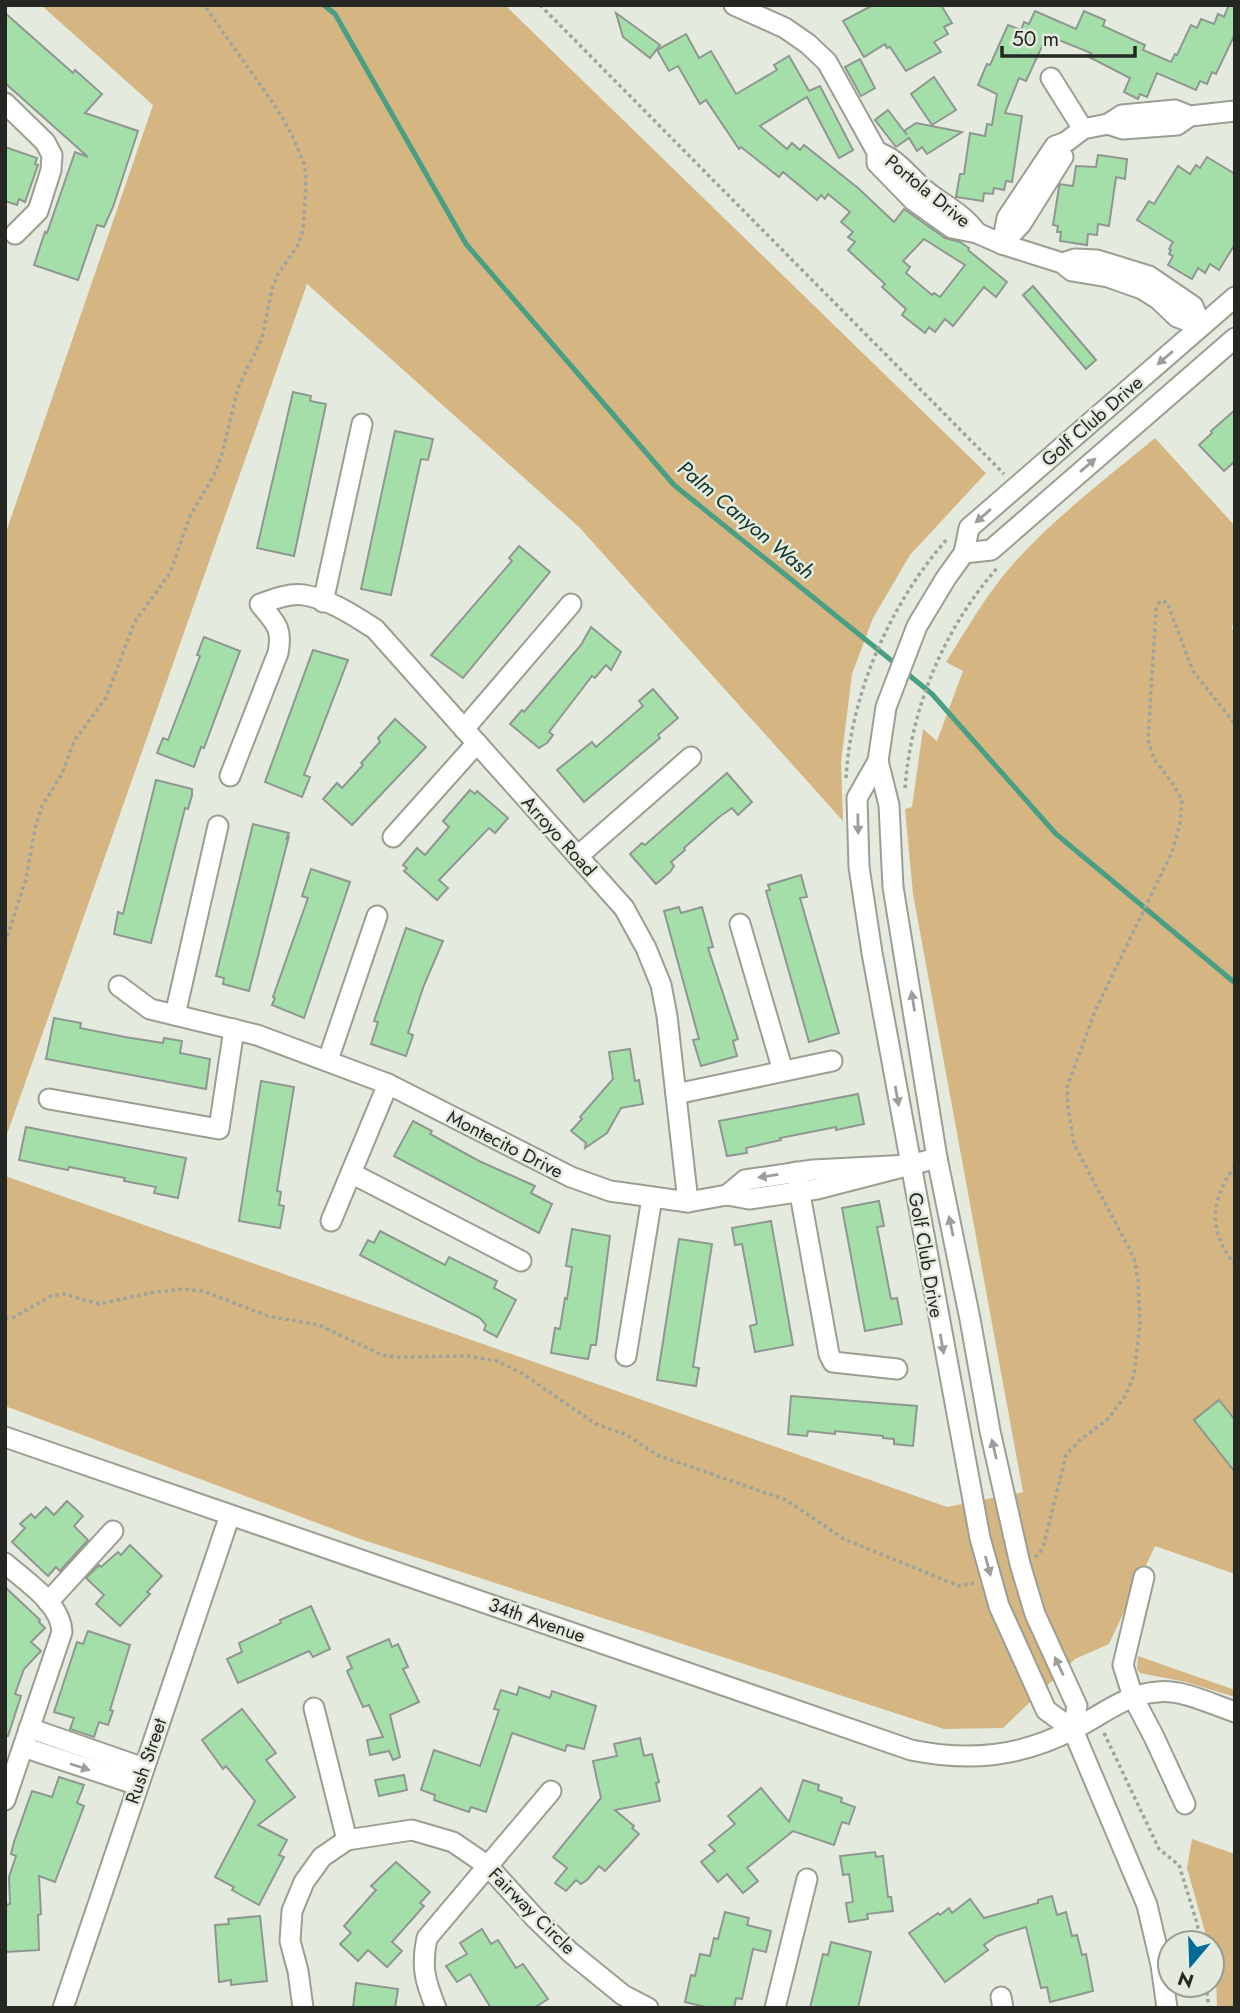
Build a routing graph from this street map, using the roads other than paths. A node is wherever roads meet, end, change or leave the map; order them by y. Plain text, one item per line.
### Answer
1 (734, 5) edge
2 (1051, 78) dead end
3 (5, 103) edge
4 (1235, 111) edge
5 (1083, 129) junction
6 (15, 234) dead end
7 (1002, 244) junction
8 (1235, 297) edge
9 (1201, 326) junction
10 (1235, 338) edge
11 (362, 425) dead end
12 (964, 554) junction
13 (323, 602) junction
14 (571, 604) dead end
15 (471, 736) junction
16 (691, 757) dead end
17 (878, 761) junction
18 (230, 776) dead end
19 (218, 826) dead end
20 (393, 837) dead end
21 (578, 856) junction
22 (377, 916) dead end
23 (740, 924) dead end
24 (119, 986) dead end
25 (175, 1015) junction
26 (234, 1029) junction
27 (328, 1060) junction
28 (832, 1060) dead end
29 (783, 1071) junction
30 (387, 1084) junction
31 (676, 1094) junction
32 (49, 1100) dead end
33 (937, 1158) junction
34 (909, 1165) junction
35 (796, 1172) junction
36 (351, 1173) junction
37 (800, 1192) junction
38 (727, 1195) junction
39 (652, 1198) junction
40 (688, 1202) junction
41 (331, 1221) dead end
42 (521, 1261) dead end
43 (626, 1356) dead end
44 (897, 1369) dead end
45 (5, 1437) edge
46 (230, 1515) junction
47 (113, 1531) dead end
48 (5, 1563) edge
49 (1143, 1577) dead end
50 (48, 1602) junction
51 (1133, 1697) junction
52 (314, 1708) dead end
53 (1235, 1712) edge
54 (1073, 1730) junction
55 (26, 1738) junction
56 (141, 1777) junction
57 (551, 1791) dead end
58 (5, 1800) edge
59 (1185, 1804) dead end
60 (347, 1840) junction
61 (488, 1866) junction
62 (807, 1879) dead end
63 (63, 2008) edge
64 (303, 2008) edge
65 (436, 2008) edge
66 (648, 2008) edge
67 (775, 2008) edge
68 (1167, 2008) edge

1 - 7 street, Portola Drive
2 - 5 street
3 - 6 street
4 - 5 street
5 - 7 street
7 - 9 street, Portola Drive
8 - 9 street, Golf Club Drive
9 -> 12 street, Golf Club Drive
12 -> 10 street, Golf Club Drive
11 - 13 street
12 - 17 street, Golf Club Drive
13 - 15 street, Arroyo Road
13 - 18 street, Arroyo Road
14 - 15 street
15 - 20 street
15 - 21 street, Arroyo Road
16 - 21 street
33 -> 17 street, Golf Club Drive
17 -> 34 street, Golf Club Drive
19 - 25 street
21 - 31 street, Arroyo Road
22 - 27 street
23 - 29 street
24 - 25 street, Montecito Drive
25 - 26 street, Montecito Drive
26 - 27 street, Montecito Drive
26 - 32 street
27 - 30 street, Montecito Drive
28 - 29 street
29 - 31 street
30 - 36 street
30 - 39 street, Montecito Drive
31 - 40 street, Arroyo Road
33 - 34 street
54 -> 33 street, Golf Club Drive
34 - 35 street
34 - 37 street, Montecito Drive
34 -> 54 street, Golf Club Drive
35 - 37 street
35 -> 38 street
36 - 41 street
36 - 42 street
37 - 38 street, Montecito Drive
37 - 44 street
38 - 40 street, Montecito Drive
39 - 40 street, Montecito Drive
39 - 43 street
45 - 46 street, 34th Avenue
46 - 54 street, 34th Avenue
46 - 56 street, Rush Street
47 - 50 street
48 - 50 street
49 - 51 street
50 - 55 street
51 - 53 street
51 - 54 street, 34th Avenue
51 - 59 street
52 - 60 street
54 - 68 street, Golf Club Drive
55 - 56 street
55 - 58 street
56 - 63 street, Rush Street
57 - 61 street
60 - 61 street, Fairway Circle
60 - 64 street, Fairway Circle
61 - 65 street
61 - 66 street, Fairway Circle
62 - 67 street

